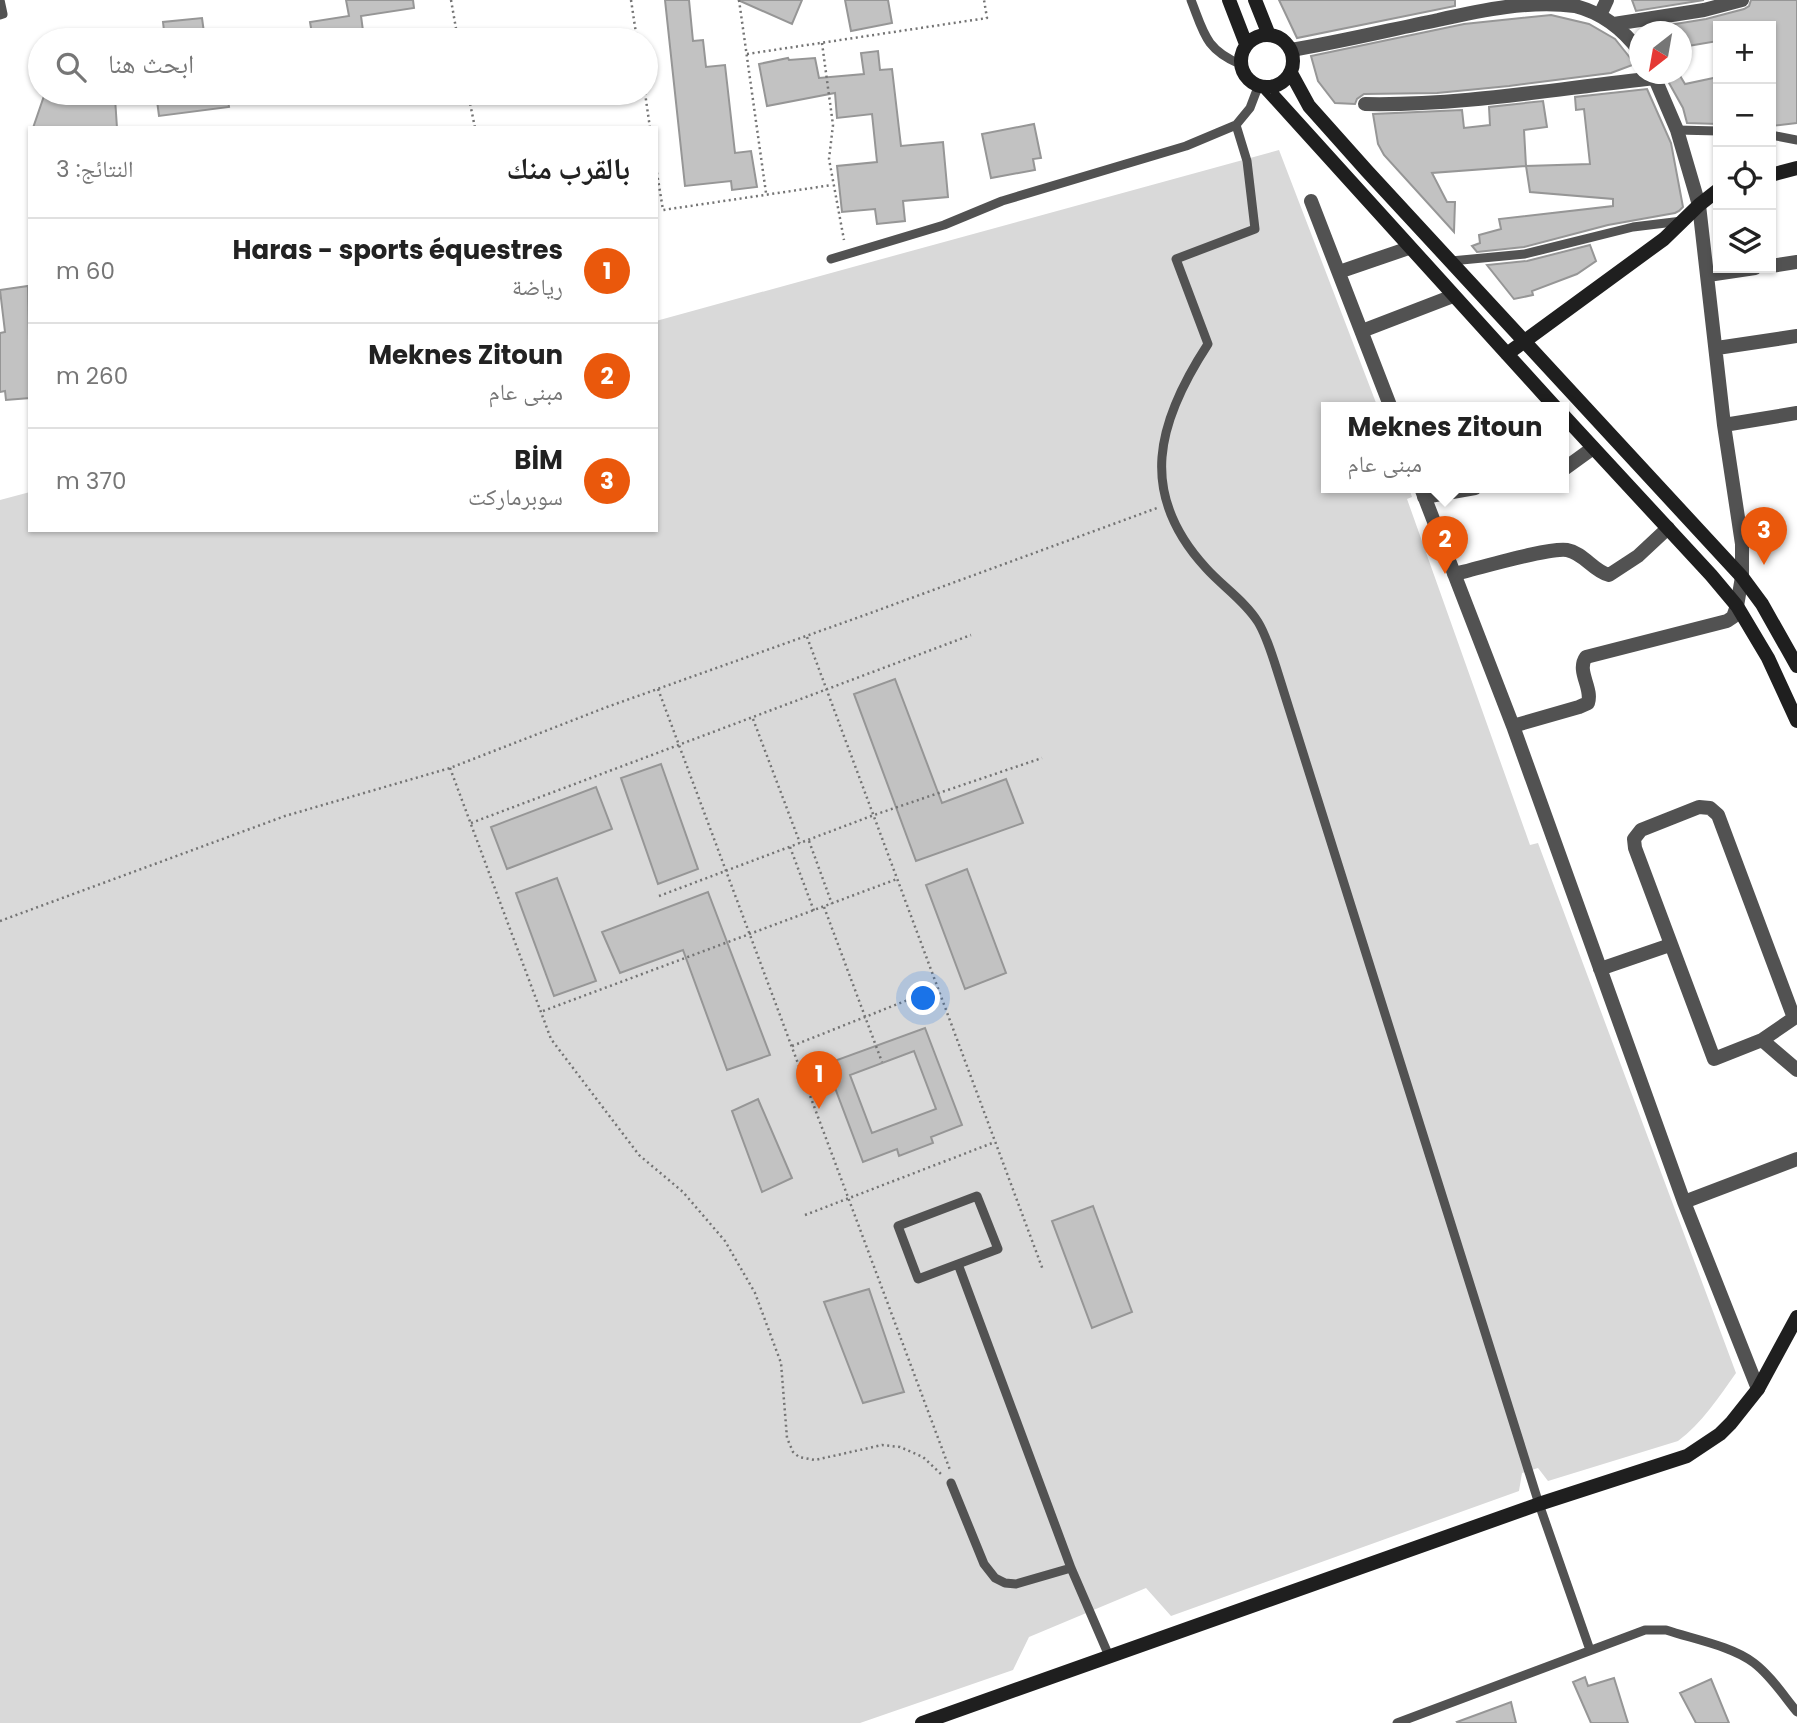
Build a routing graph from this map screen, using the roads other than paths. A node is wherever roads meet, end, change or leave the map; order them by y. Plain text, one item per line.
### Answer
1 (0, 0) edge
2 (1191, 0) edge
3 (1229, 0) edge
4 (1255, 0) edge
5 (1607, 0) edge
6 (1742, 0) edge
7 (0, 15) edge
8 (1600, 15) junction
9 (1614, 24) junction
10 (1269, 35) junction
11 (1629, 40) edge
12 (1246, 44) junction
13 (1291, 50) junction
14 (1240, 64) junction
15 (1291, 73) junction
16 (1629, 79) edge
17 (1657, 84) edge
18 (1262, 87) junction
19 (1365, 104) dead end
20 (1236, 125) junction
21 (1677, 130) junction
22 (1713, 131) edge
23 (1776, 136) edge
24 (1797, 140) edge
25 (1797, 167) edge
26 (1776, 173) edge
27 (1713, 194) edge
28 (1311, 201) dead end
29 (1699, 205) junction
30 (1684, 221) junction
31 (1409, 247) junction
32 (831, 259) dead end
33 (1451, 261) junction
34 (1797, 262) edge
35 (1776, 264) edge
36 (1339, 272) junction
37 (1721, 273) edge
38 (1708, 275) junction
39 (1453, 296) junction
40 (1362, 331) junction
41 (1797, 335) edge
42 (1524, 340) junction
43 (1717, 348) junction
44 (1507, 354) junction
45 (1389, 402) edge
46 (1551, 402) edge
47 (1797, 413) edge
48 (1569, 422) edge
49 (1724, 425) junction
50 (1593, 448) junction
51 (1569, 465) edge
52 (1423, 493) edge
53 (1668, 528) junction
54 (1454, 574) junction
55 (1742, 577) junction
56 (1737, 606) junction
57 (1796, 659) edge
58 (1797, 721) edge
59 (1513, 726) junction
60 (1670, 945) junction
61 (1600, 969) junction
62 (1796, 1017) edge
63 (1762, 1040) junction
64 (1797, 1070) edge
65 (1797, 1159) edge
66 (1684, 1202) junction
67 (958, 1264) junction
68 (1797, 1317) edge
69 (1758, 1389) junction
70 (951, 1483) road end
71 (1539, 1504) junction
72 (1071, 1568) junction
73 (1590, 1650) junction
74 (1109, 1656) junction
75 (1797, 1712) edge
76 (922, 1723) edge
77 (1397, 1723) edge

1 - 7 lane
2 - 14 lane
3 - 12 main road
4 - 10 main road
5 - 8 street
6 - 9 street
8 - 9 street
8 - 13 street
9 - 11 street
10 - 12 main road
10 - 13 main road
12 - 14 main road
13 - 15 main road
14 - 18 main road
15 - 18 main road
15 - 33 main road
16 - 19 street
17 - 21 street
18 - 20 lane
18 - 31 main road
20 - 32 lane
20 - 71 lane
21 - 22 lane
21 - 29 street
23 - 24 lane
25 - 26 main road
27 - 29 main road
28 - 36 street
29 - 30 main road
29 - 38 street
30 - 33 lane
30 - 42 main road
31 - 36 street
31 - 39 main road
33 - 42 main road
34 - 35 street
36 - 40 street
37 - 38 street
38 - 43 street
39 - 40 street
39 - 44 main road
40 - 45 street
41 - 43 street
42 - 44 main road
42 - 55 main road
43 - 49 street
44 - 46 main road
47 - 49 street
48 - 50 main road
49 - 55 street
50 - 51 street
50 - 53 main road
52 - 54 street
53 - 54 street
53 - 56 main road
54 - 59 street
55 - 56 street
55 - 57 main road
56 - 58 main road
56 - 59 street
59 - 61 street
60 - 61 street
60 - 62 street
60 - 63 street
61 - 66 street
62 - 63 street
63 - 64 street
65 - 66 street
66 - 69 street
67 - 67 lane
67 - 72 lane
68 - 69 main road
69 - 71 main road
70 - 72 lane
71 - 73 lane
71 - 74 main road
72 - 74 lane
73 - 75 lane
73 - 77 lane
74 - 76 main road

